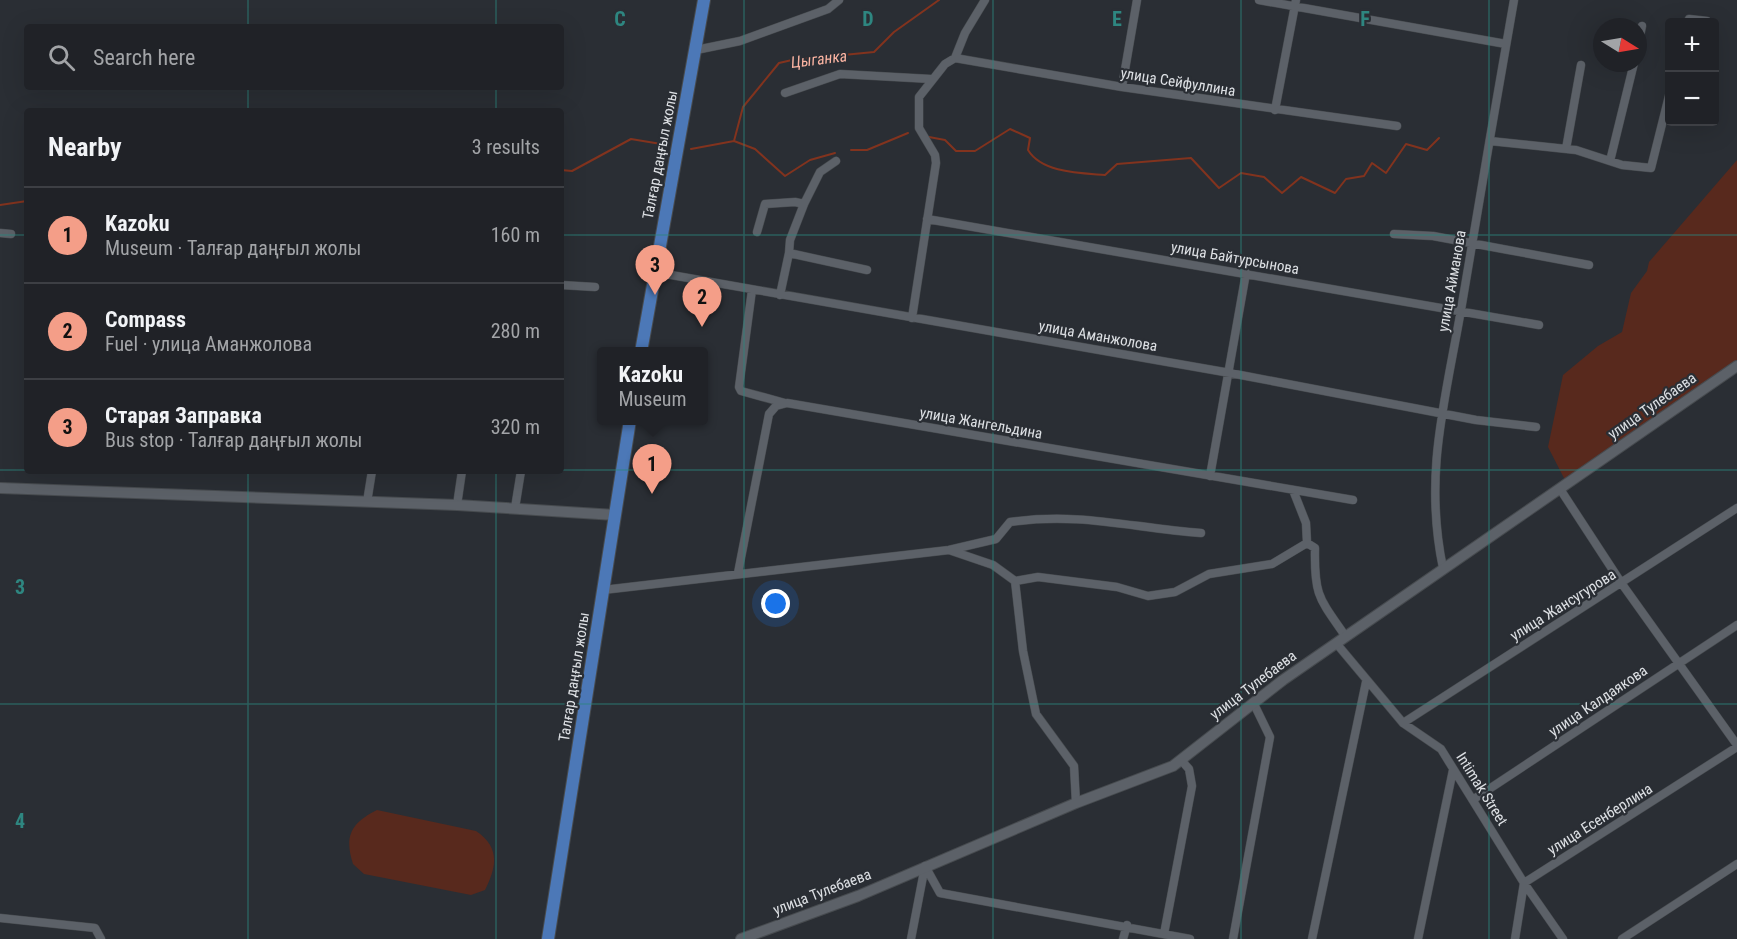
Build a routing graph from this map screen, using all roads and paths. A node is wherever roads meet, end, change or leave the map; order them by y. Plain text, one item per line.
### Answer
1 (704, 0) edge
2 (839, 0) edge
3 (985, 0) edge
4 (1137, 0) edge
5 (1259, 0) edge
6 (1514, 0) edge
7 (1296, 3) edge
8 (1506, 44) junction
9 (696, 50) junction
10 (955, 58) junction
11 (1581, 65) dead end
12 (1632, 72) edge
13 (931, 80) junction
14 (1122, 87) junction
15 (785, 93) dead end
16 (1275, 110) junction
17 (1665, 112) edge
18 (1397, 126) dead end
19 (1490, 141) junction
20 (1566, 149) junction
21 (836, 161) dead end
22 (1610, 161) junction
23 (804, 204) junction
24 (927, 219) junction
25 (757, 232) dead end
26 (0, 233) edge
27 (11, 234) dead end
28 (1394, 234) dead end
29 (1472, 244) junction
30 (789, 253) junction
31 (1589, 265) dead end
32 (867, 270) dead end
33 (654, 273) junction
34 (1246, 273) junction
35 (564, 285) edge
36 (595, 287) dead end
37 (752, 290) junction
38 (780, 295) junction
39 (1461, 310) junction
40 (912, 318) junction
41 (1539, 325) dead end
42 (642, 347) edge
43 (1737, 366) edge
44 (1230, 373) junction
45 (787, 403) junction
46 (1441, 413) junction
47 (629, 425) edge
48 (1536, 427) dead end
49 (372, 474) edge
50 (462, 474) edge
51 (521, 474) edge
52 (1210, 477) junction
53 (0, 488) edge
54 (1560, 489) junction
55 (1293, 490) junction
56 (1353, 500) dead end
57 (367, 502) junction
58 (457, 505) junction
59 (516, 508) junction
60 (1737, 508) edge
61 (615, 515) junction
62 (1201, 533) dead end
63 (1307, 543) junction
64 (949, 550) junction
65 (1443, 568) junction
66 (738, 573) junction
67 (1015, 581) junction
68 (1622, 584) junction
69 (603, 590) junction
70 (1737, 625) edge
71 (1341, 640) junction
72 (1678, 664) junction
73 (1366, 682) junction
74 (1253, 702) junction
75 (1403, 723) junction
76 (1737, 746) edge
77 (1181, 760) junction
78 (1453, 770) junction
79 (1474, 799) junction
80 (1076, 803) junction
81 (1737, 864) edge
82 (925, 866) junction
83 (1524, 883) junction
84 (0, 918) edge
85 (1127, 925) junction
86 (1164, 934) junction
87 (101, 939) edge
88 (548, 939) edge
89 (741, 939) edge
90 (911, 939) edge
91 (1123, 939) edge
92 (1190, 939) edge
93 (1233, 939) edge
94 (1312, 939) edge
95 (1418, 939) edge
96 (1515, 939) edge
97 (1563, 939) edge
98 (1622, 939) edge

1 - 9 main road, Талғар даңғыл жолы
2 - 9 street
3 - 10 street
4 - 14 street
5 - 7 street
6 - 8 street, улица Айманова
7 - 8 street
7 - 16 street
8 - 19 street, улица Айманова
9 - 33 main road, Талғар даңғыл жолы
10 - 13 street
10 - 14 street, улица Сейфуллина
11 - 20 street
12 - 22 street
13 - 15 street
13 - 24 street
14 - 16 street, улица Сейфуллина
16 - 18 street, улица Сейфуллина
17 - 22 street
19 - 20 street
19 - 29 street, улица Айманова
20 - 22 street
21 - 23 street
23 - 25 street
23 - 30 street
24 - 34 street, улица Байтурсынова
24 - 40 street
26 - 27 street
28 - 29 street
29 - 31 street
29 - 39 street, улица Айманова
30 - 32 street
30 - 38 street
33 - 37 street, улица Аманжолова
33 - 42 main road, Талғар даңғыл жолы
34 - 39 street, улица Байтурсынова
34 - 44 street
35 - 36 street
37 - 38 street, улица Аманжолова
37 - 45 street, улица Жангельдина
38 - 40 street, улица Аманжолова
39 - 41 street, улица Байтурсынова
39 - 46 street, улица Айманова
40 - 44 street, улица Аманжолова
43 - 54 street, улица Тулебаева
44 - 46 street, улица Аманжолова
44 - 52 street
45 - 52 street, улица Жангельдина
45 - 66 street
46 - 48 street, улица Аманжолова
46 - 65 street, улица Айманова
47 - 61 main road, Талғар даңғыл жолы
49 - 57 street
50 - 58 street
51 - 59 street
52 - 55 street, улица Жангельдина
53 - 57 street
54 - 65 street, улица Тулебаева
54 - 68 street
55 - 56 street, улица Жангельдина
55 - 63 street
57 - 58 street
58 - 59 street
59 - 61 street
60 - 68 street, улица Жансугурова
61 - 69 main road, Талғар даңғыл жолы
62 - 64 street
63 - 67 street
63 - 71 street, Intimak Street
64 - 66 street
64 - 67 street
65 - 71 street, улица Тулебаева
66 - 69 street
67 - 80 street
68 - 72 street
68 - 75 street, улица Жансугурова
69 - 88 main road, Талғар даңғыл жолы
70 - 72 street, улица Калдаякова
71 - 73 street, Intimak Street
71 - 74 street, улица Тулебаева
72 - 76 street
72 - 79 street, улица Калдаякова
73 - 75 street, Intimak Street
73 - 94 street
74 - 77 street, улица Тулебаева
74 - 93 street
75 - 78 street, Intimak Street
76 - 83 street, улица Есенберлина
77 - 80 street, улица Тулебаева
77 - 86 street
78 - 79 street, Intimak Street
78 - 95 street
79 - 83 street, Intimak Street
80 - 82 street, улица Тулебаева
81 - 98 street
82 - 85 street
82 - 89 street, улица Тулебаева
82 - 90 street
83 - 96 street
83 - 97 street, Intimak Street
84 - 87 street
85 - 86 street
85 - 91 street
86 - 92 street

